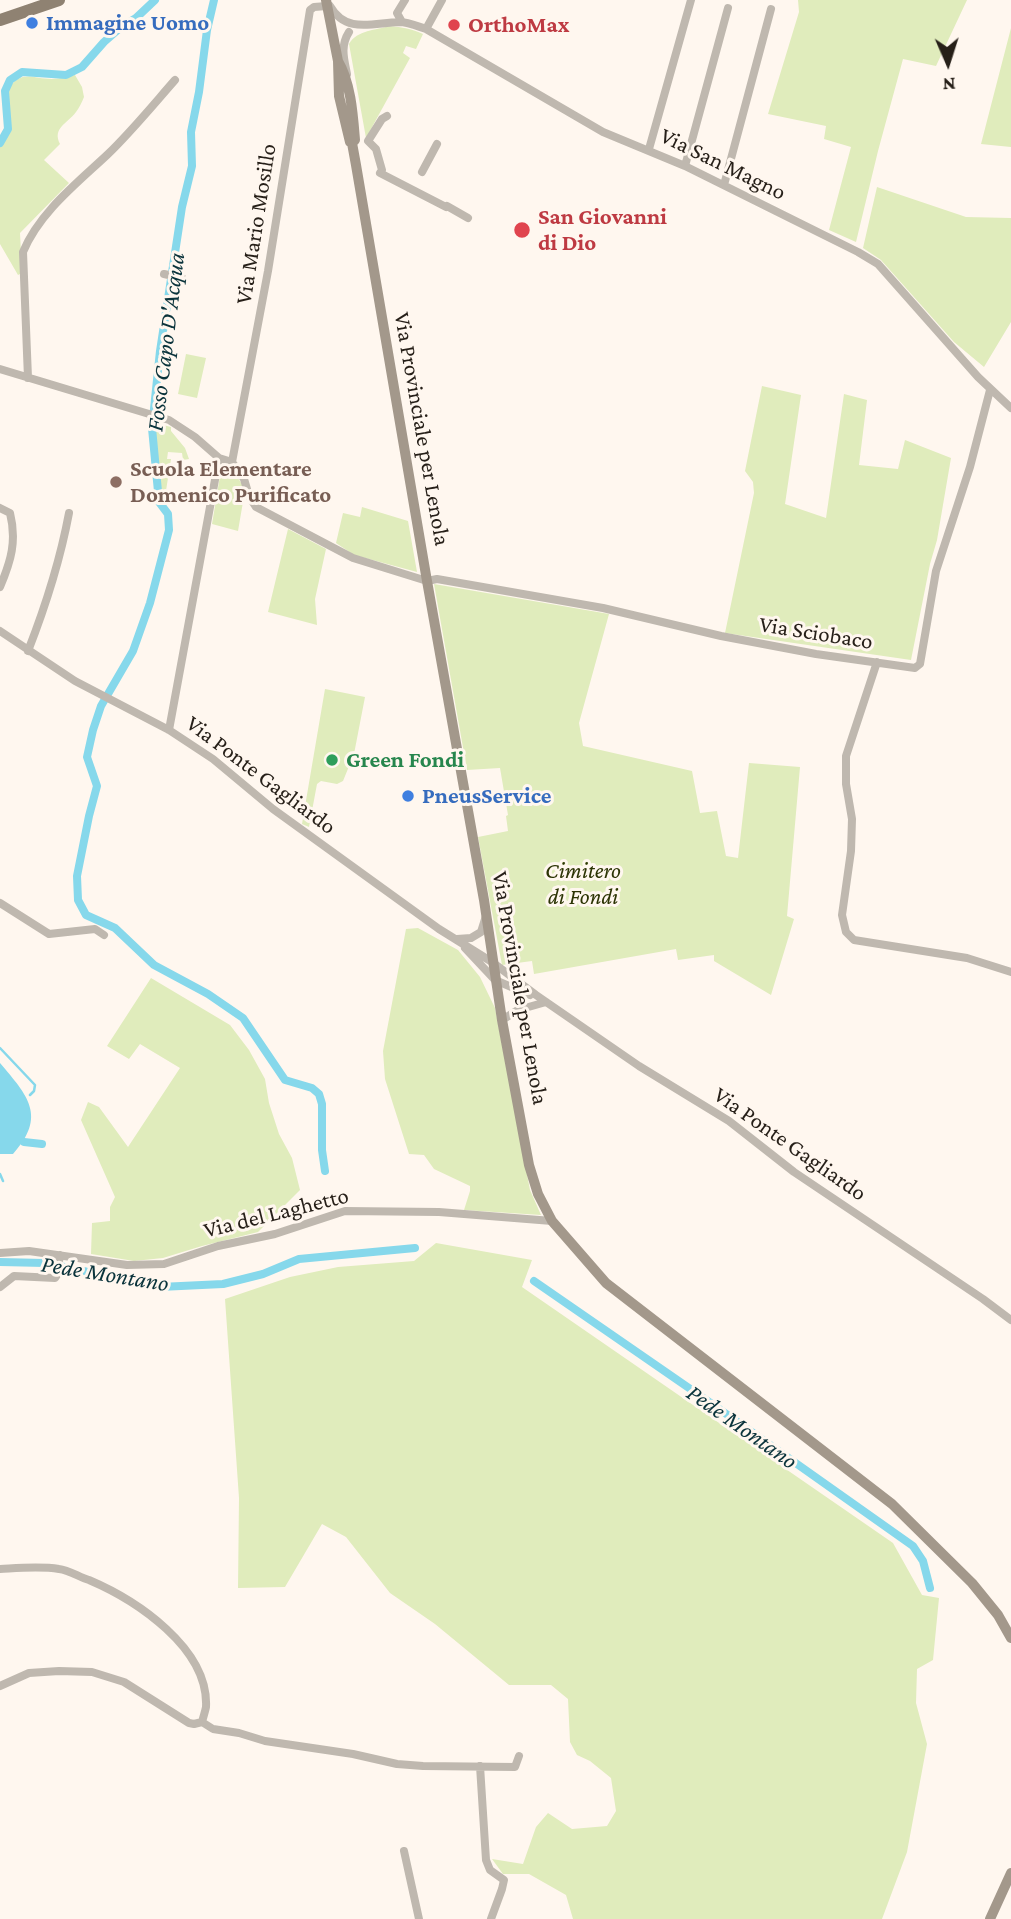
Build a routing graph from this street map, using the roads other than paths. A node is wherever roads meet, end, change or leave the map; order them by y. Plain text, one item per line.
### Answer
1 (59, 0) edge
2 (405, 0) edge
3 (442, 0) edge
4 (691, 0) edge
5 (326, 2) edge
6 (728, 8) dead end
7 (771, 9) dead end
8 (0, 20) edge
9 (402, 22) junction
10 (349, 28) junction
11 (426, 29) junction
12 (332, 31) junction
13 (338, 61) junction
14 (176, 80) dead end
15 (387, 116) dead end
16 (354, 125) junction
17 (352, 143) junction
18 (437, 144) dead end
19 (649, 149) junction
20 (685, 166) junction
21 (382, 170) junction
22 (422, 172) dead end
23 (724, 185) junction
24 (447, 206) junction
25 (468, 218) dead end
26 (164, 274) dead end
27 (182, 278) dead end
28 (0, 369) edge
29 (28, 378) junction
30 (990, 390) junction
31 (1011, 408) edge
32 (219, 458) junction
33 (232, 462) junction
34 (0, 508) edge
35 (69, 513) dead end
36 (426, 580) junction
37 (0, 587) edge
38 (0, 631) edge
39 (29, 651) junction
40 (877, 662) junction
41 (169, 730) junction
42 (0, 903) edge
43 (486, 916) junction
44 (104, 935) dead end
45 (456, 939) junction
46 (492, 962) junction
47 (1011, 972) edge
48 (495, 980) junction
49 (546, 1002) junction
50 (502, 1020) junction
51 (552, 1222) junction
52 (0, 1252) edge
53 (58, 1256) junction
54 (0, 1287) edge
55 (1011, 1320) edge
56 (0, 1569) edge
57 (1011, 1638) edge
58 (0, 1686) edge
59 (202, 1723) junction
60 (519, 1756) dead end
61 (480, 1766) junction
62 (404, 1851) dead end
63 (1011, 1873) edge
64 (419, 1919) edge
65 (491, 1919) edge
66 (990, 1919) edge

1 - 8 main road
2 - 9 street
3 - 11 street
4 - 19 street
5 - 10 street
5 - 12 main road, Via Provinciale per Lenola
5 - 33 street, Via Mario Mosillo
6 - 20 street
7 - 23 street
9 - 10 street, Via San Magno
9 - 11 street, Via San Magno
10 - 12 street, Via San Magno
10 - 16 street
11 - 19 street, Via San Magno
12 - 13 main road, Via Provinciale per Lenola
13 - 16 main road, Via Provinciale per Lenola
13 - 17 main road, Via Provinciale per Lenola
14 - 29 street
15 - 21 street
16 - 17 main road, Via Provinciale per Lenola
17 - 36 main road, Via Provinciale per Lenola
18 - 22 street
19 - 20 street, Via San Magno
20 - 23 street, Via San Magno
21 - 24 street
21 - 24 street
23 - 30 street, Via San Magno
24 - 25 street
26 - 27 street
28 - 29 street
29 - 32 street
30 - 31 street, Via San Magno
30 - 40 street, Via Sciobaco
32 - 33 street
32 - 41 street
33 - 36 street, Via Sciobaco
34 - 37 street
35 - 39 street
36 - 40 street, Via Sciobaco
36 - 43 main road, Via Provinciale per Lenola
38 - 39 street, Via Ponte Gagliardo
39 - 41 street, Via Ponte Gagliardo
40 - 47 street
41 - 45 street, Via Ponte Gagliardo
42 - 44 street
43 - 45 street
43 - 46 main road, Via Provinciale per Lenola
45 - 46 street, Via Ponte Gagliardo
45 - 48 street, Via Ponte Gagliardo
46 - 48 main road, Via Provinciale per Lenola
46 - 49 street, Via Ponte Gagliardo
48 - 49 street, Via Ponte Gagliardo
48 - 50 main road, Via Provinciale per Lenola
49 - 50 street
49 - 55 street, Via Ponte Gagliardo
50 - 51 main road, Via Provinciale per Lenola
51 - 53 street, Via del Laghetto
51 - 57 main road, Via Provinciale per Lenola
52 - 53 street, Via del Laghetto
53 - 54 street
56 - 59 street
58 - 59 street
59 - 61 street
60 - 61 street
61 - 65 street
62 - 64 street
63 - 66 main road

